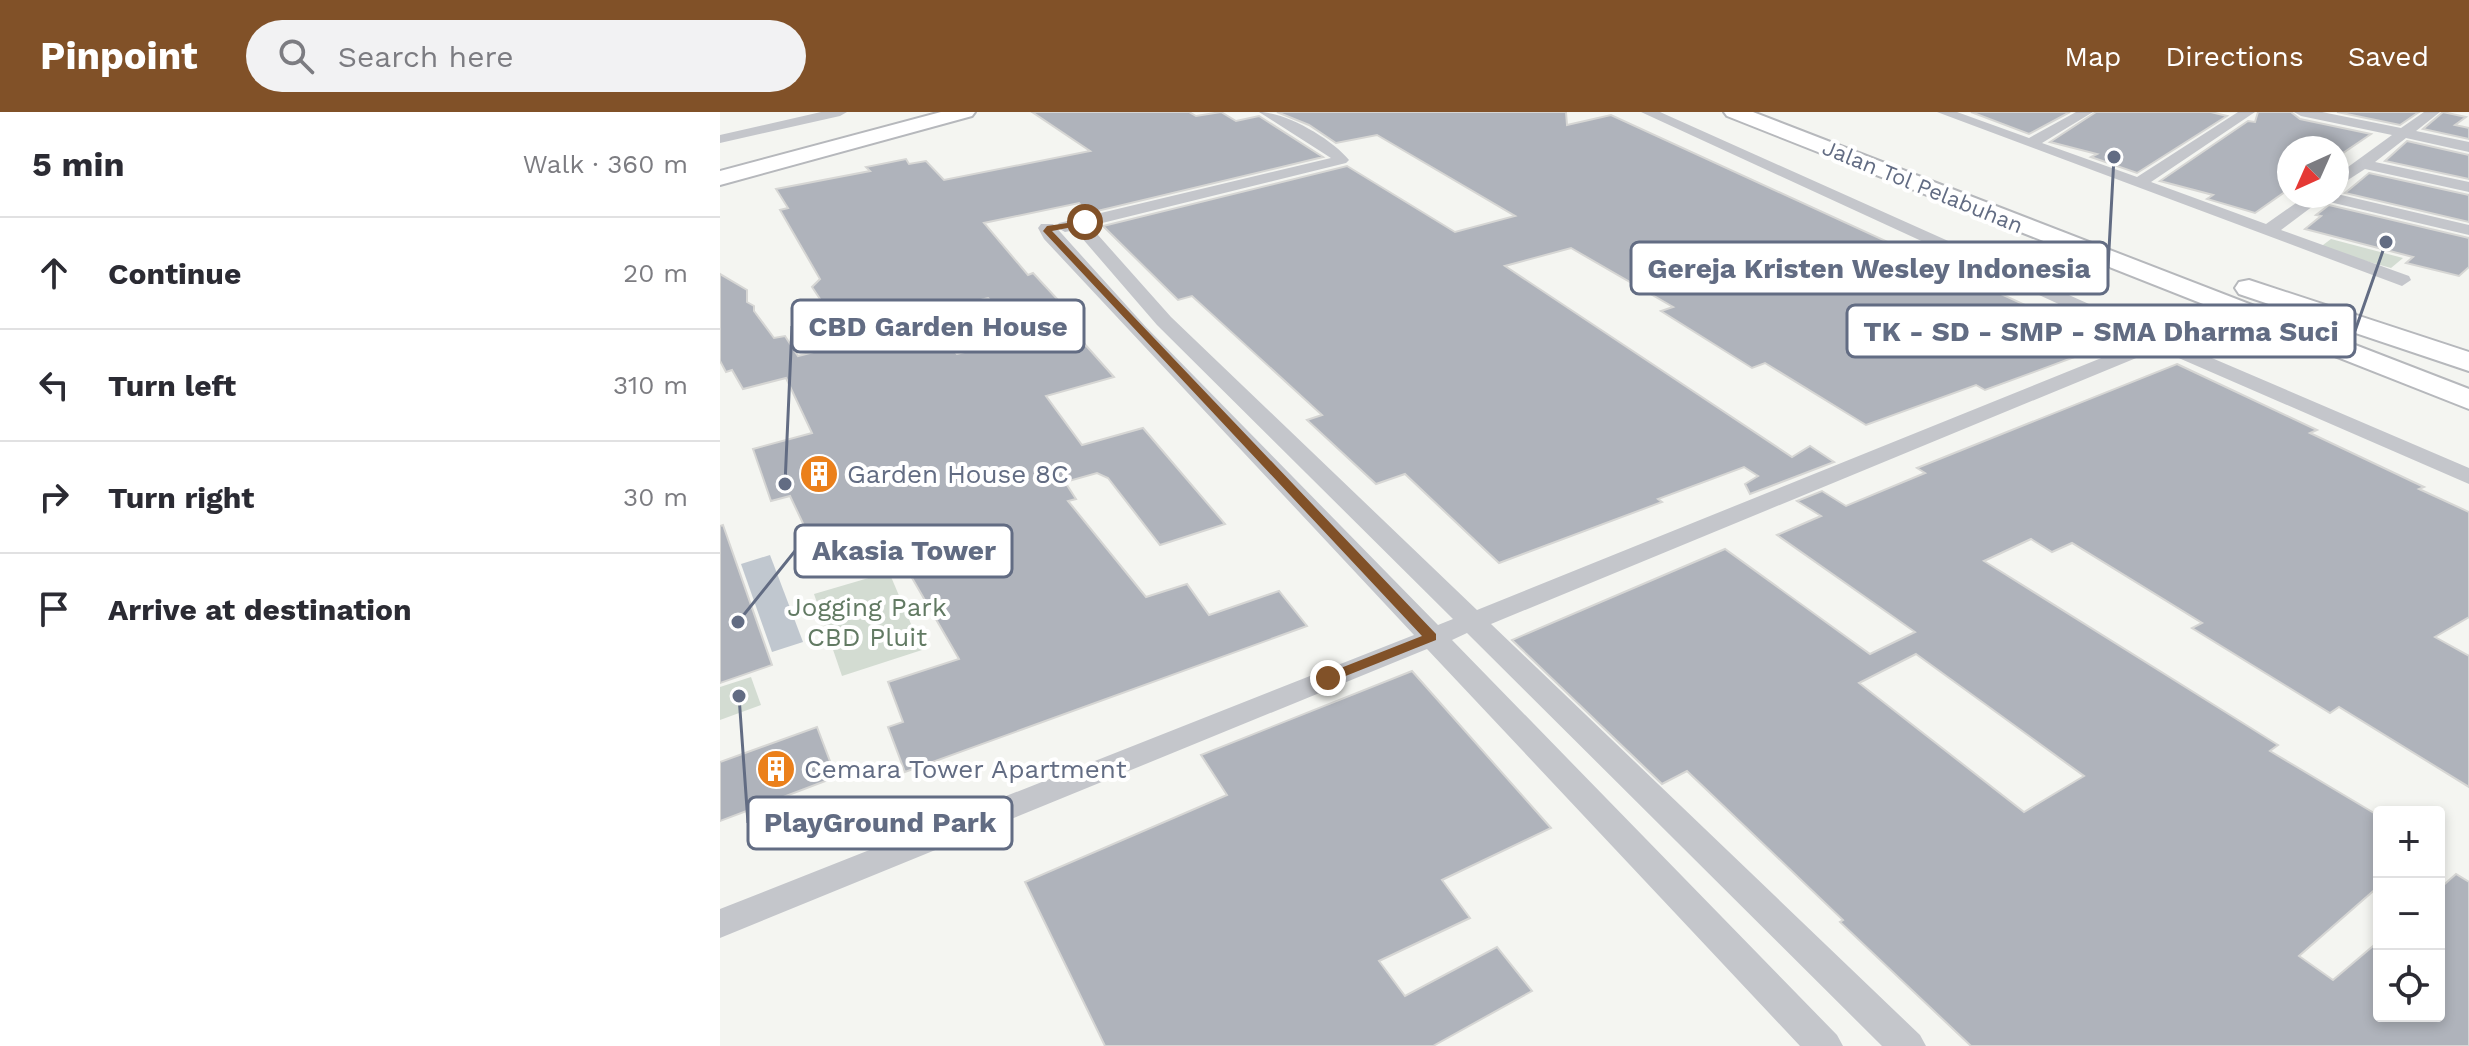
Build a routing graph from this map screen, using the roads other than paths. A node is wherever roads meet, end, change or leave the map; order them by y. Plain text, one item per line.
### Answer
1 (965, 112) edge
2 (1247, 112) edge
3 (1266, 112) edge
4 (1648, 112) edge
5 (1707, 112) edge
6 (1734, 112) edge
7 (1770, 112) edge
8 (1789, 112) edge
9 (1944, 112) edge
10 (2086, 112) edge
11 (2248, 112) edge
12 (2301, 112) edge
13 (2433, 112) edge
14 (839, 114) edge
15 (2405, 133) junction
16 (720, 139) edge
17 (2031, 143) junction
18 (2469, 147) edge
19 (720, 152) edge
20 (1857, 159) junction
21 (1904, 163) junction
22 (2363, 164) junction
23 (2349, 174) edge
24 (720, 178) edge
25 (2141, 182) junction
26 (2469, 187) edge
27 (2349, 203) edge
28 (2302, 208) edge
29 (1080, 225) junction
30 (1047, 228) junction
31 (2269, 230) junction
32 (2469, 230) edge
33 (2092, 253) junction
34 (2170, 263) junction
35 (2402, 280) dead end
36 (2158, 342) junction
37 (2469, 362) edge
38 (2469, 377) edge
39 (2469, 400) edge
40 (2469, 426) edge
41 (2469, 477) edge
42 (1470, 622) junction
43 (1431, 637) junction
44 (720, 924) edge
45 (1824, 1046) edge
46 (1907, 1046) edge

1 - 24 highway
2 - 30 street
3 - 29 street
4 - 36 street
5 - 20 highway
6 - 20 highway, Jalan Tol Pelabuhan
7 - 21 highway, Jalan Tol Pelabuhan
8 - 21 highway
9 - 17 street
10 - 17 street
11 - 25 street
12 - 15 street
13 - 15 street
14 - 16 street
14 - 19 highway
15 - 18 street
15 - 22 street
17 - 25 street
20 - 33 highway, Jalan Tol Pelabuhan
21 - 34 highway, Jalan Tol Pelabuhan
22 - 23 street
22 - 26 street
25 - 31 street
27 - 32 street
28 - 31 street
29 - 30 street
29 - 42 street
30 - 43 street
31 - 35 street
33 - 39 highway, Jalan Tol Pelabuhan
33 - 40 highway
34 - 37 highway
34 - 38 highway
36 - 41 street
36 - 42 street
42 - 43 street
42 - 46 street
43 - 44 street
43 - 45 street

